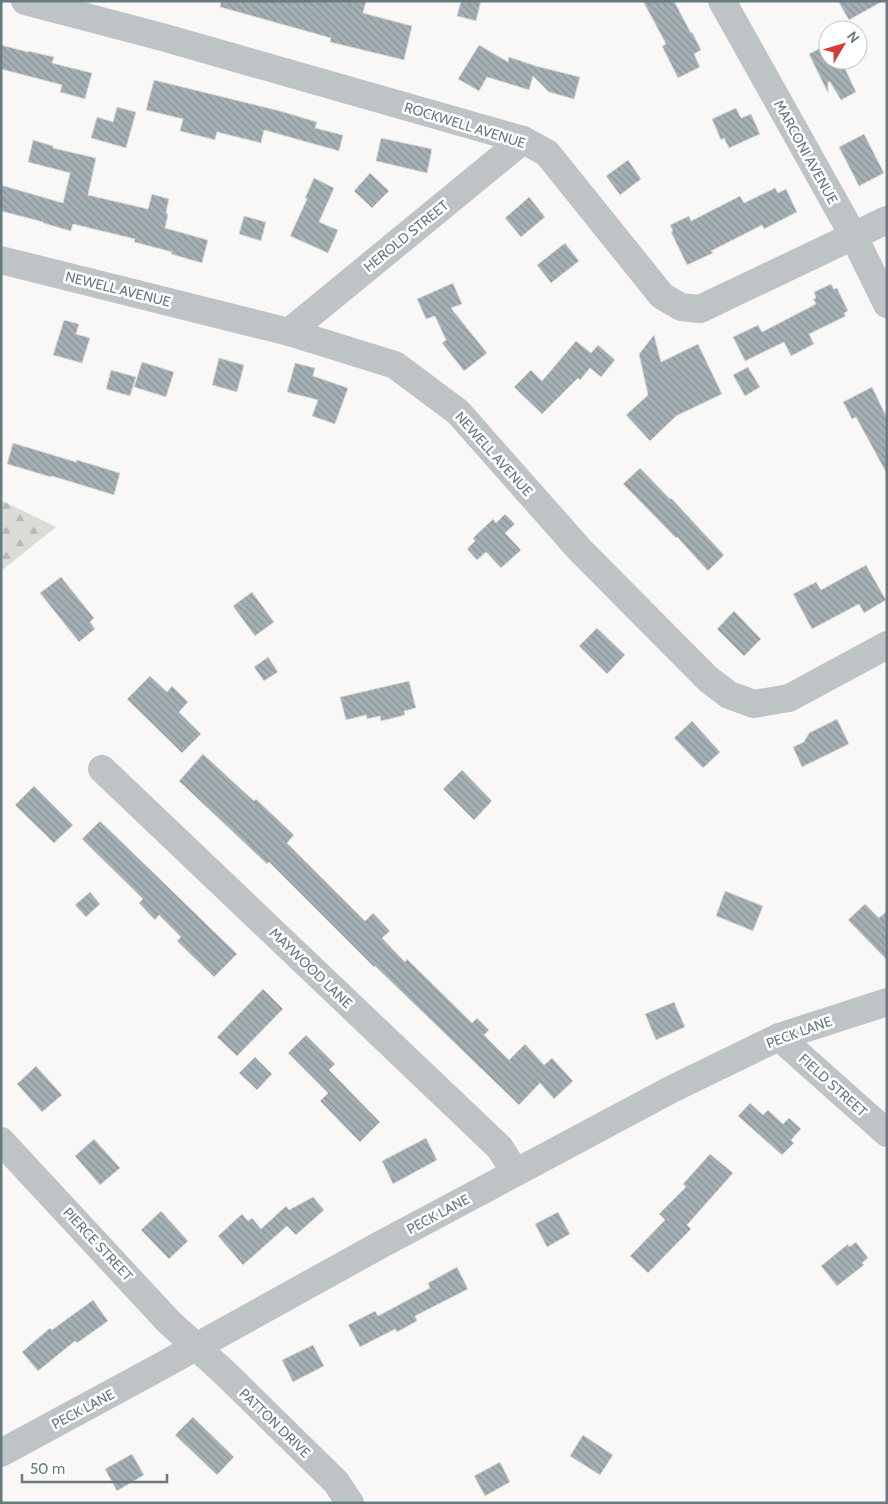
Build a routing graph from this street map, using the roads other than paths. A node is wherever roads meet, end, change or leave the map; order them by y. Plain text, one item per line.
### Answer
1 (25, 1) edge
2 (722, 1) edge
3 (523, 140) junction
4 (887, 220) edge
5 (853, 235) junction
6 (1, 260) edge
7 (887, 304) edge
8 (289, 332) junction
9 (887, 645) edge
10 (102, 769) dead end
11 (887, 1002) edge
12 (780, 1037) junction
13 (887, 1133) edge
14 (1, 1141) edge
15 (515, 1172) junction
16 (195, 1347) junction
17 (1, 1453) edge
18 (350, 1503) edge

1 - 3 street, ROCKWELL AVENUE
2 - 5 street, MARCONI AVENUE
3 - 5 street, ROCKWELL AVENUE
3 - 8 street, HEROLD STREET
4 - 5 street, ROCKWELL AVENUE
5 - 7 street, MARCONI AVENUE
6 - 8 street, NEWELL AVENUE
8 - 9 street, NEWELL AVENUE
10 - 15 street, MAYWOOD LANE
11 - 12 street, PECK LANE
12 - 13 street, FIELD STREET
12 - 15 street, PECK LANE
14 - 16 street, PIERCE STREET
15 - 16 street, PECK LANE
16 - 17 street, PECK LANE
16 - 18 street, PATTON DRIVE

